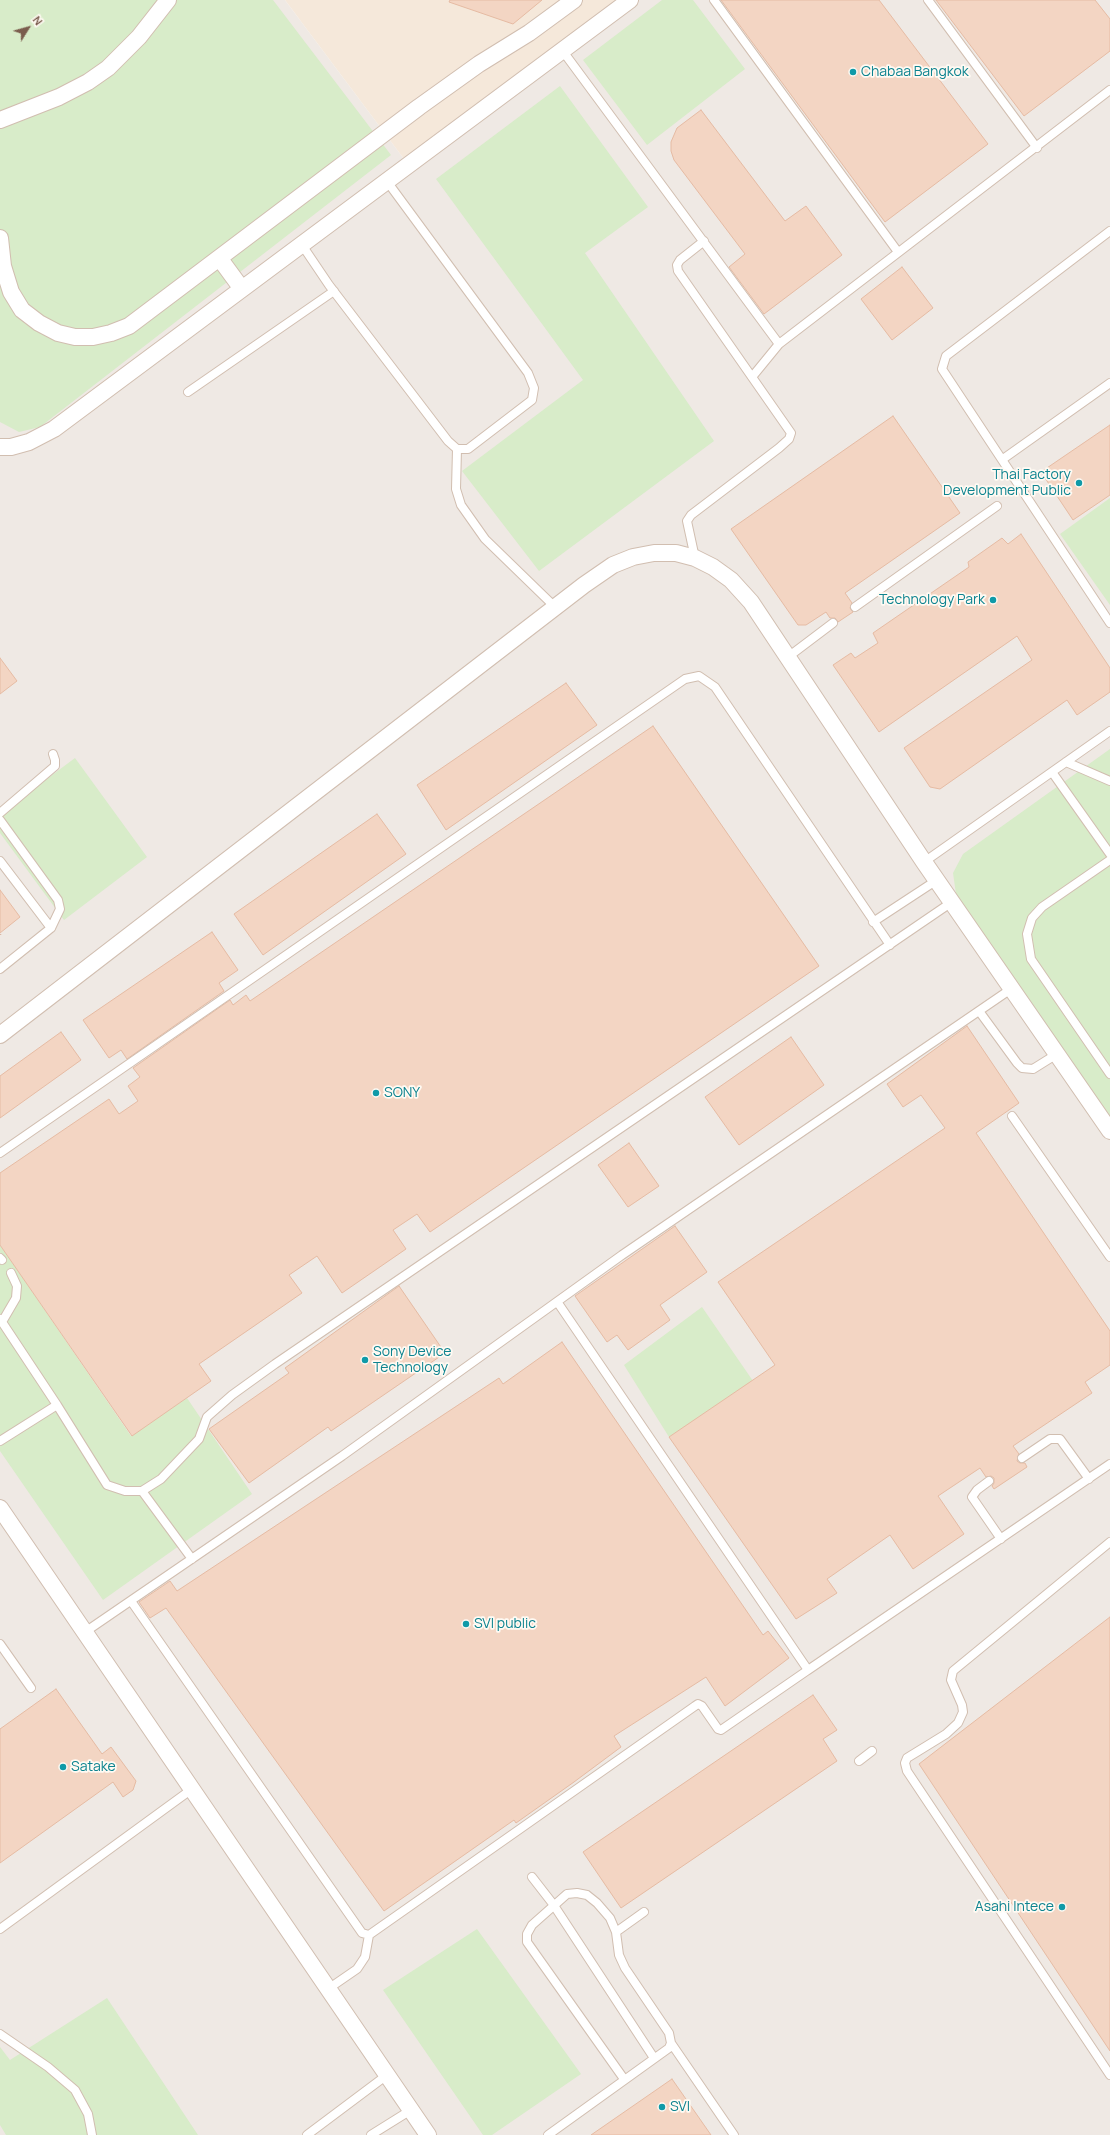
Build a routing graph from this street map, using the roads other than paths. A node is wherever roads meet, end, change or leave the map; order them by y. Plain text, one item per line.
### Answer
1 (168, 0) edge
2 (574, 0) edge
3 (630, 0) edge
4 (714, 0) edge
5 (928, 0) edge
6 (562, 50) junction
7 (1110, 90) edge
8 (0, 120) edge
9 (1037, 148) junction
10 (386, 180) junction
11 (1110, 231) edge
12 (0, 238) edge
13 (704, 241) junction
14 (302, 244) junction
15 (898, 252) junction
16 (220, 259) junction
17 (332, 288) junction
18 (242, 289) junction
19 (5, 292) edge
20 (779, 344) junction
21 (752, 377) junction
22 (1110, 383) edge
23 (188, 392) dead end
24 (0, 447) edge
25 (458, 449) junction
26 (1003, 459) junction
27 (997, 506) dead end
28 (695, 558) junction
29 (556, 607) junction
30 (855, 607) dead end
31 (833, 623) dead end
32 (1110, 623) edge
33 (788, 656) junction
34 (1110, 731) edge
35 (53, 754) dead end
36 (1066, 762) junction
37 (1052, 772) junction
38 (1110, 781) edge
39 (0, 813) edge
40 (0, 820) edge
41 (1110, 854) edge
42 (1110, 860) edge
43 (0, 861) edge
44 (924, 862) junction
45 (937, 880) junction
46 (952, 902) junction
47 (874, 922) junction
48 (51, 928) junction
49 (890, 945) junction
50 (0, 969) edge
51 (1011, 988) junction
52 (979, 1011) junction
53 (0, 1035) edge
54 (1057, 1054) junction
55 (1110, 1074) edge
56 (1012, 1116) dead end
57 (1110, 1131) edge
58 (0, 1153) edge
59 (1110, 1257) edge
60 (11, 1273) dead end
61 (558, 1303) junction
62 (1, 1320) edge
63 (56, 1405) junction
64 (0, 1441) edge
65 (1022, 1458) dead end
66 (1110, 1464) edge
67 (1089, 1479) junction
68 (989, 1481) dead end
69 (142, 1491) junction
70 (0, 1508) edge
71 (1001, 1538) junction
72 (1110, 1542) edge
73 (192, 1559) junction
74 (131, 1601) junction
75 (85, 1632) junction
76 (0, 1644) edge
77 (808, 1670) junction
78 (31, 1688) dead end
79 (872, 1751) dead end
80 (859, 1761) dead end
81 (192, 1789) junction
82 (532, 1877) dead end
83 (553, 1904) junction
84 (644, 1912) dead end
85 (0, 1929) edge
86 (616, 1932) junction
87 (369, 1935) junction
88 (332, 1987) junction
89 (0, 2034) edge
90 (671, 2043) junction
91 (654, 2058) junction
92 (387, 2075) junction
93 (1110, 2075) edge
94 (624, 2080) junction
95 (411, 2110) junction
96 (92, 2135) edge
97 (307, 2135) edge
98 (371, 2135) edge
99 (428, 2135) edge
100 (548, 2135) edge
101 (734, 2135) edge

1 - 8 street
2 - 16 street
3 - 6 street
4 - 15 lane
5 - 9 lane
6 - 10 street
6 - 13 lane
7 - 9 lane
9 - 15 lane
10 - 14 street
10 - 25 lane
11 - 26 lane
12 - 19 street
13 - 20 lane
13 - 21 lane
14 - 17 lane
14 - 18 street
15 - 20 lane
16 - 18 street
16 - 19 street
17 - 23 lane
17 - 25 lane
18 - 24 street
20 - 21 lane
21 - 28 lane
22 - 26 lane
25 - 29 lane
26 - 32 lane
27 - 30 lane
28 - 29 street
28 - 33 street
29 - 53 street
31 - 33 lane
33 - 44 street
34 - 36 lane
35 - 39 lane
36 - 37 lane
36 - 38 lane
37 - 41 lane
37 - 44 lane
40 - 48 lane
42 - 55 lane
43 - 48 lane
44 - 45 street
45 - 46 street
45 - 47 lane
46 - 49 lane
46 - 51 street
47 - 49 lane
47 - 58 lane
48 - 50 lane
49 - 69 lane
51 - 52 lane
51 - 54 street
52 - 54 lane
52 - 61 lane
54 - 57 street
56 - 59 lane
60 - 62 lane
61 - 73 lane
61 - 77 lane
62 - 63 lane
63 - 64 lane
63 - 69 lane
65 - 67 lane
66 - 67 lane
67 - 71 lane
68 - 71 lane
69 - 73 lane
70 - 75 street
71 - 77 lane
72 - 93 lane
73 - 74 lane
74 - 75 lane
74 - 87 lane
75 - 81 street
76 - 78 lane
77 - 87 lane
79 - 80 lane
81 - 85 lane
81 - 88 street
82 - 83 lane
83 - 86 lane
83 - 91 lane
83 - 94 lane
84 - 86 lane
86 - 90 lane
87 - 88 lane
88 - 92 street
89 - 96 lane
90 - 91 lane
90 - 101 lane
91 - 94 lane
92 - 95 street
92 - 97 lane
94 - 100 lane
95 - 98 lane
95 - 99 street

